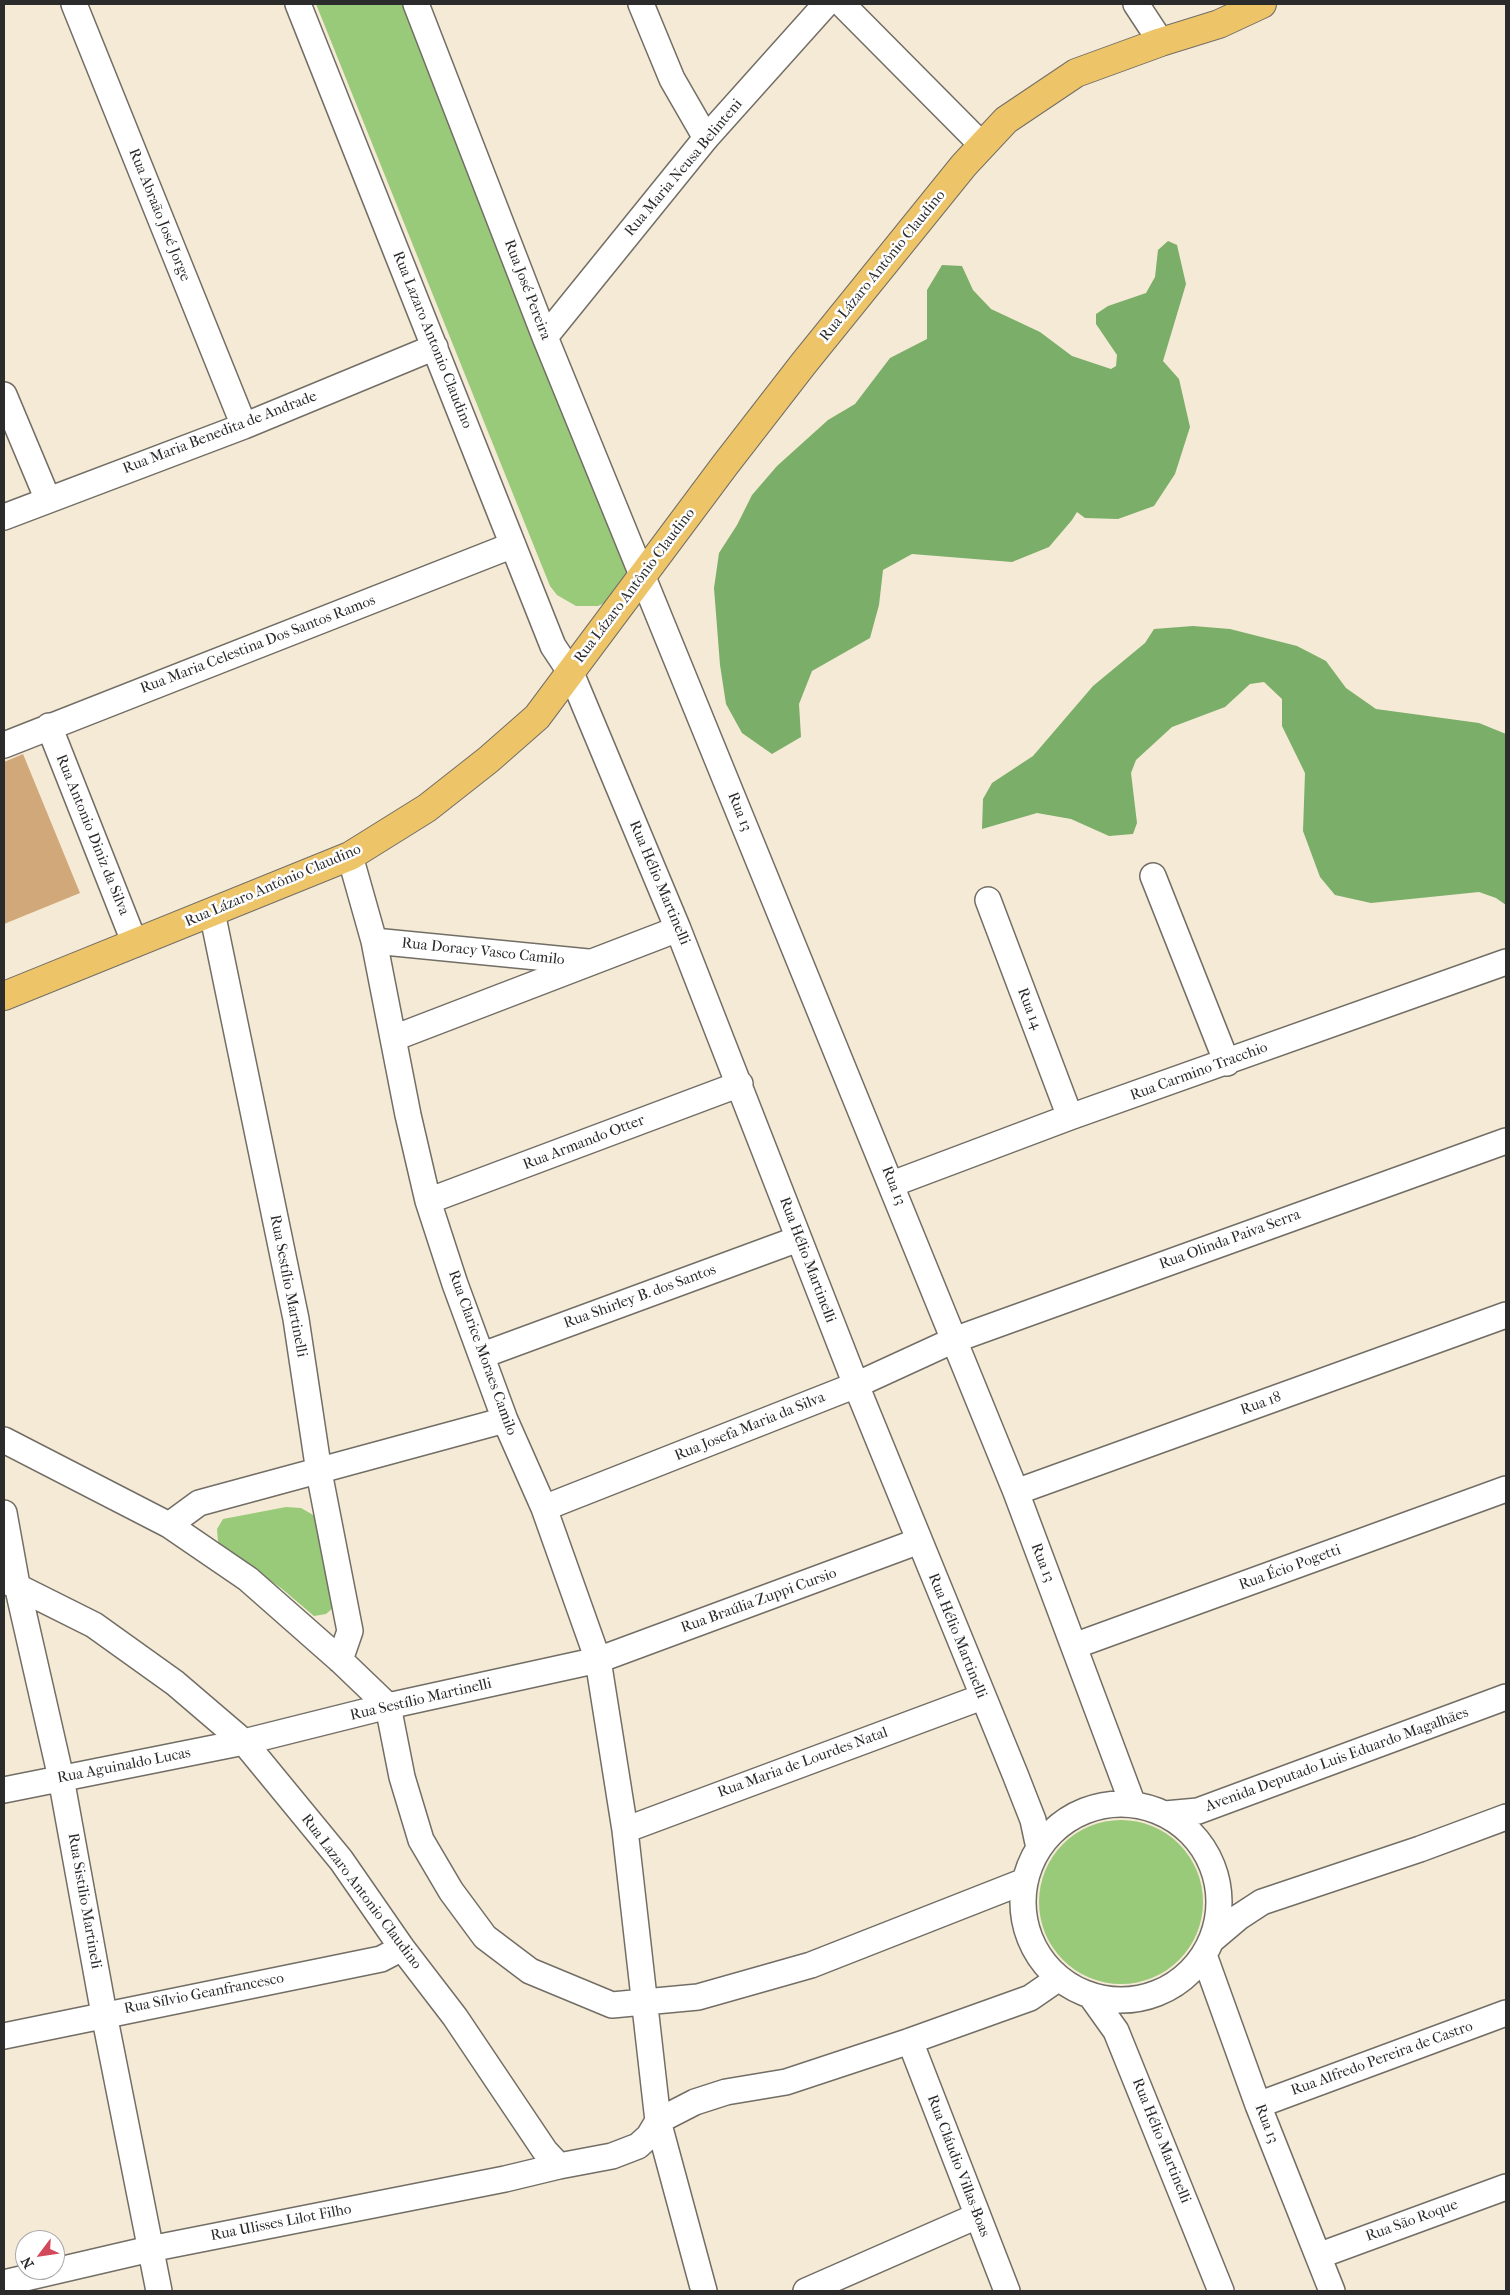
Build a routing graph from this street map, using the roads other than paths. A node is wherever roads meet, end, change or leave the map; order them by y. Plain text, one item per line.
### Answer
1 (74, 4) edge
2 (298, 4) edge
3 (416, 4) edge
4 (641, 4) edge
5 (826, 4) edge
6 (842, 4) edge
7 (1136, 4) edge
8 (1262, 4) edge
9 (1161, 42) junction
10 (706, 138) junction
11 (982, 145) junction
12 (545, 337) junction
13 (435, 347) junction
14 (4, 395) edge
15 (244, 426) junction
16 (48, 500) junction
17 (4, 517) edge
18 (512, 545) junction
19 (642, 575) junction
20 (571, 672) junction
21 (49, 726) junction
22 (4, 745) edge
23 (350, 856) junction
24 (1153, 876) dead end
25 (988, 900) dead end
26 (212, 912) junction
27 (678, 929) junction
28 (374, 941) junction
29 (135, 944) junction
30 (592, 962) junction
31 (1506, 962) edge
32 (4, 996) edge
33 (394, 1038) junction
34 (1227, 1063) junction
35 (740, 1084) junction
36 (1070, 1117) junction
37 (1506, 1141) edge
38 (892, 1184) junction
39 (428, 1201) junction
40 (798, 1239) junction
41 (1506, 1315) edge
42 (954, 1340) junction
43 (483, 1355) junction
44 (856, 1385) junction
45 (505, 1420) junction
46 (4, 1440) edge
47 (319, 1472) junction
48 (1506, 1489) edge
49 (1016, 1492) junction
50 (544, 1508) junction
51 (4, 1513) edge
52 (169, 1526) junction
53 (919, 1541) junction
54 (10, 1582) edge
55 (1074, 1646) junction
56 (340, 1660) junction
57 (598, 1660) junction
58 (982, 1697) junction
59 (1506, 1697) edge
60 (388, 1706) junction
61 (244, 1742) junction
62 (61, 1778) junction
63 (4, 1790) edge
64 (1132, 1802) junction
65 (1165, 1814) junction
66 (1506, 1817) edge
67 (625, 1830) junction
68 (1038, 1848) junction
69 (1025, 1881) junction
70 (1208, 1947) junction
71 (402, 1948) junction
72 (1059, 1978) junction
73 (1091, 1996) junction
74 (645, 2003) junction
75 (104, 2014) junction
76 (1506, 2014) edge
77 (4, 2036) edge
78 (910, 2041) junction
79 (1258, 2105) junction
80 (658, 2121) junction
81 (559, 2166) junction
82 (1506, 2187) edge
83 (977, 2216) junction
84 (150, 2249) junction
85 (1318, 2256) junction
86 (4, 2283) edge
87 (159, 2291) edge
88 (704, 2291) edge
89 (806, 2291) edge
90 (1007, 2291) edge
91 (1221, 2291) edge
92 (1332, 2291) edge

1 - 15 street, Rua Abraão José Jorge
2 - 13 street, Rua Lazaro Antonio Claudino
3 - 12 street, Rua José Pereira
4 - 10 street
5 - 10 street, Rua Maria Neusa Belinteni
6 - 11 street
7 - 9 street
8 - 9 main road, Rua Lázaro Antônio Claudino
9 - 11 main road, Rua Lázaro Antônio Claudino
10 - 12 street, Rua Maria Neusa Belinteni
11 - 19 main road, Rua Lázaro Antônio Claudino
12 - 19 street, Rua José Pereira
13 - 15 street, Rua Maria Benedita de Andrade
13 - 18 street, Rua Lazaro Antonio Claudino
14 - 16 street
15 - 16 street, Rua Maria Benedita de Andrade
16 - 17 street, Rua Maria Benedita de Andrade
18 - 20 street, Rua Lazaro Antonio Claudino
18 - 21 street, Rua Maria Celestina Dos Santos Ramos
19 - 20 main road, Rua Lázaro Antônio Claudino
19 - 38 street, Rua 13
20 - 23 main road, Rua Lázaro Antônio Claudino
20 - 27 street, Rua Hélio Martinelli
21 - 22 street, Rua Maria Celestina Dos Santos Ramos
21 - 29 street, Rua Antonio Diniz da Silva
23 - 26 main road, Rua Lázaro Antônio Claudino
23 - 28 street, Rua Clarice Moraes Camilo
24 - 34 street
25 - 36 street, Rua 14
26 - 29 main road, Rua Lázaro Antônio Claudino
26 - 47 street, Rua Sestílio Martinelli
27 - 30 street
27 - 35 street, Rua Hélio Martinelli
28 - 30 street, Rua Doracy Vasco Camilo
28 - 33 street, Rua Clarice Moraes Camilo
29 - 32 main road, Rua Lázaro Antônio Claudino
30 - 33 street
31 - 34 street, Rua Carmino Tracchio
33 - 39 street, Rua Clarice Moraes Camilo
34 - 36 street, Rua Carmino Tracchio
35 - 39 street, Rua Armando Otter
35 - 40 street, Rua Hélio Martinelli
36 - 38 street, Rua Carmino Tracchio
37 - 42 street, Rua Olinda Paiva Serra
38 - 42 street, Rua 13
39 - 43 street, Rua Clarice Moraes Camilo
40 - 43 street, Rua Shirley B. dos Santos
40 - 44 street, Rua Hélio Martinelli
41 - 49 street, Rua 18
42 - 44 street, Rua Josefa Maria da Silva
42 - 49 street, Rua 13
43 - 45 street, Rua Clarice Moraes Camilo
44 - 50 street, Rua Josefa Maria da Silva
44 - 53 street, Rua Hélio Martinelli
45 - 47 street
45 - 50 street, Rua Clarice Moraes Camilo
46 - 52 street
47 - 52 street
47 - 56 street, Rua Sestílio Martinelli
48 - 55 street, Rua Écio Pogetti
49 - 55 street, Rua 13
50 - 57 street, Rua Clarice Moraes Camilo
51 - 54 street, Rua Sistilio Martineli
52 - 56 street
53 - 57 street, Rua Braúlia Zuppi Cursio
53 - 58 street, Rua Hélio Martinelli
54 - 61 street, Rua Lazaro Antonio Claudino
54 - 62 street, Rua Sistilio Martineli
55 - 64 street, Rua 13
56 - 60 street
57 - 60 street, Rua Sestílio Martinelli
57 - 67 street, Rua Clarice Moraes Camilo
58 - 67 street, Rua Maria de Lourdes Natal
58 - 68 street, Rua Hélio Martinelli
59 - 65 street, Avenida Deputado Luis Eduardo Magalhães
60 - 61 street, Rua Sestílio Martinelli
60 - 74 street
61 - 62 street, Rua Aguinaldo Lucas
61 - 71 street, Rua Lazaro Antonio Claudino
62 - 63 street, Rua Aguinaldo Lucas
62 - 75 street, Rua Sistilio Martineli
64 - 65 street
64 - 68 street
65 - 70 street
66 - 70 street
67 - 74 street, Rua Clarice Moraes Camilo
68 - 69 street
69 - 72 street
69 - 74 street
70 - 73 street
70 - 79 street, Rua 13
71 - 75 street, Rua Sílvio Geanfrancesco
71 - 81 street, Rua Lazaro Antonio Claudino
72 - 73 street
72 - 78 street
73 - 91 street, Rua Hélio Martinelli
74 - 80 street, Rua Clarice Moraes Camilo
75 - 77 street, Rua Sílvio Geanfrancesco
75 - 84 street, Rua Sistilio Martineli
76 - 79 street, Rua Alfredo Pereira de Castro
78 - 80 street
78 - 83 street, Rua Cláudio Villas-Boas
79 - 85 street, Rua 13
80 - 81 street
80 - 88 street, Rua Clarice Moraes Camilo
81 - 84 street, Rua Ulisses Lilot Filho
82 - 85 street, Rua São Roque
83 - 89 street
83 - 90 street, Rua Cláudio Villas-Boas
84 - 86 street, Rua Ulisses Lilot Filho
84 - 87 street, Rua Sistilio Martineli
85 - 92 street, Rua 13

